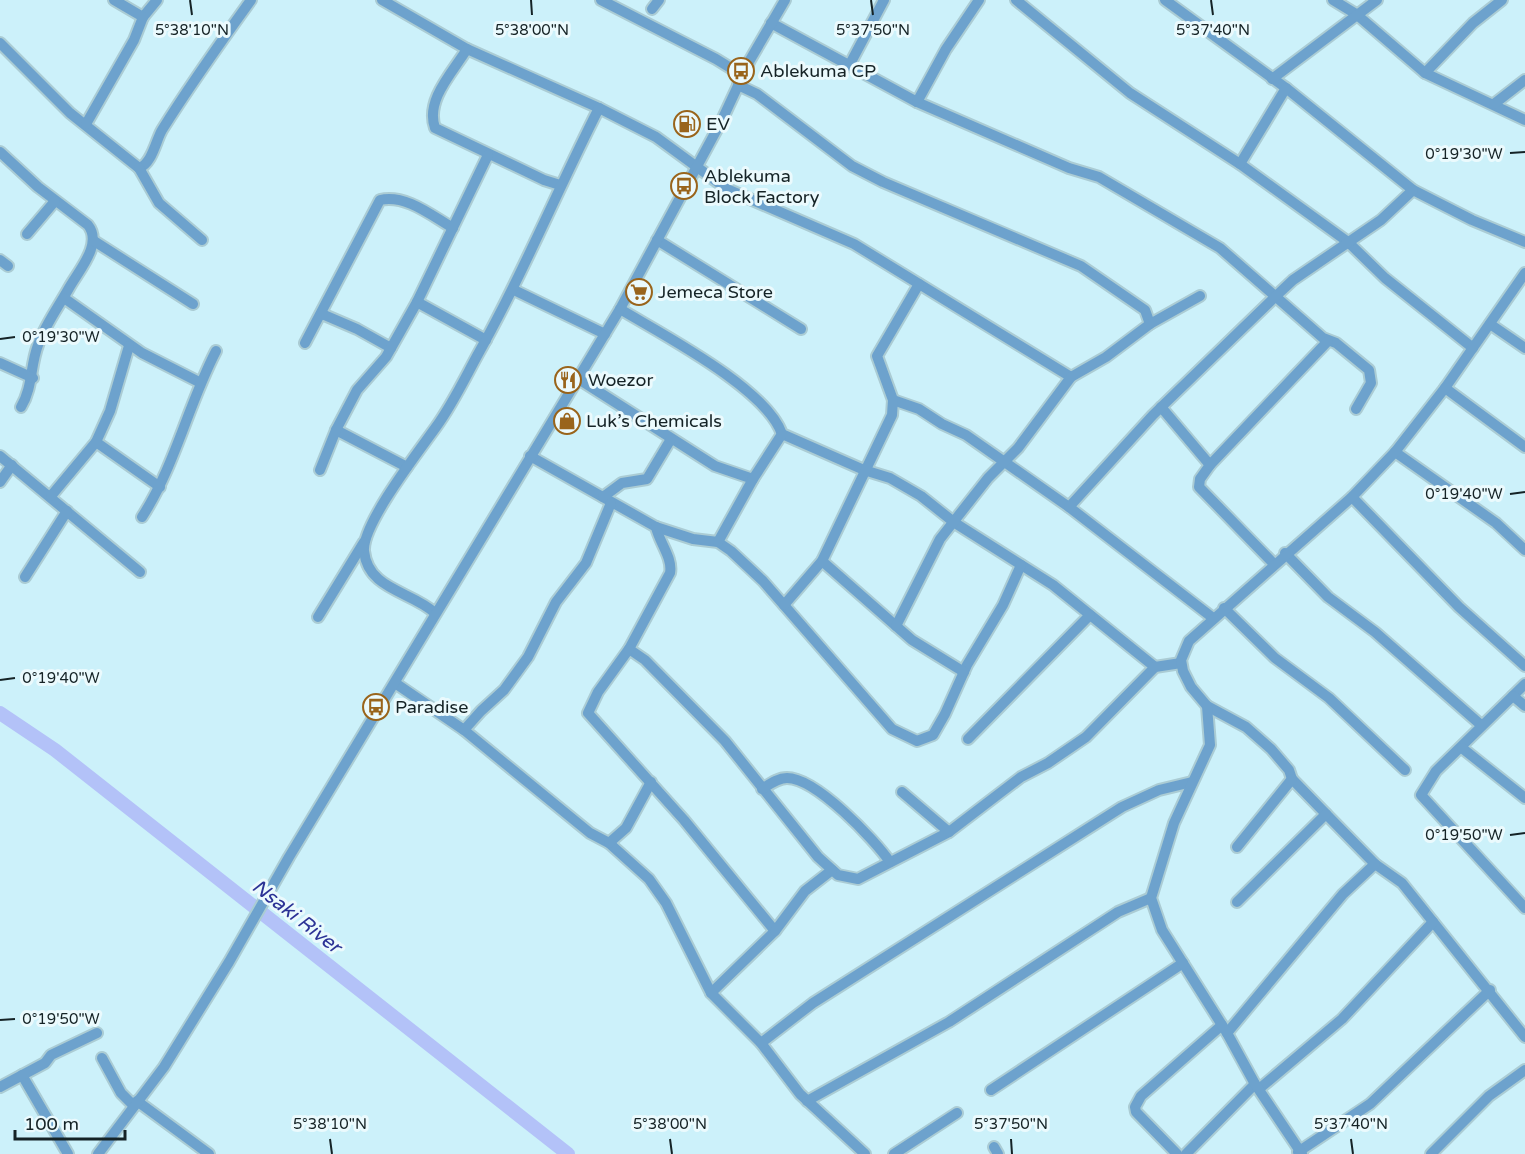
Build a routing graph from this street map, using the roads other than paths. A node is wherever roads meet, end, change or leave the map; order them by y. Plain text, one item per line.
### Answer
1 (114, 0) edge
2 (157, 0) edge
3 (251, 0) edge
4 (382, 0) edge
5 (601, 0) edge
6 (784, 0) edge
7 (884, 0) edge
8 (979, 0) edge
9 (1016, 0) edge
10 (1165, 0) edge
11 (1333, 0) edge
12 (1377, 0) edge
13 (1502, 0) edge
14 (1356, 14) junction
15 (143, 17) junction
16 (771, 23) junction
17 (0, 43) edge
18 (467, 49) junction
19 (850, 64) junction
20 (1425, 73) junction
21 (1272, 79) junction
22 (740, 80) junction
23 (1525, 80) edge
24 (1286, 88) junction
25 (917, 102) junction
26 (1494, 104) junction
27 (599, 108) junction
28 (1525, 120) edge
29 (86, 124) junction
30 (0, 152) edge
31 (488, 155) junction
32 (1240, 164) junction
33 (140, 168) junction
34 (696, 168) junction
35 (560, 184) junction
36 (1413, 190) junction
37 (55, 201) junction
38 (453, 228) junction
39 (27, 234) dead end
40 (202, 240) dead end
41 (657, 240) junction
42 (94, 241) junction
43 (1348, 242) junction
44 (1525, 242) edge
45 (1525, 273) edge
46 (919, 284) junction
47 (514, 290) junction
48 (1277, 295) junction
49 (1200, 296) dead end
50 (64, 298) junction
51 (417, 302) junction
52 (193, 304) dead end
53 (620, 309) junction
54 (322, 314) junction
55 (1150, 324) junction
56 (1490, 324) junction
57 (801, 329) dead end
58 (605, 334) junction
59 (486, 340) junction
60 (1328, 341) junction
61 (305, 343) dead end
62 (129, 346) junction
63 (391, 348) junction
64 (1473, 348) junction
65 (1525, 348) edge
66 (216, 351) dead end
67 (0, 363) edge
68 (1071, 377) junction
69 (33, 378) junction
70 (577, 378) junction
71 (199, 382) junction
72 (1444, 388) junction
73 (893, 400) junction
74 (21, 407) dead end
75 (1161, 407) junction
76 (1356, 409) dead end
77 (336, 430) junction
78 (782, 434) junction
79 (671, 439) junction
80 (96, 442) junction
81 (1525, 447) edge
82 (1395, 452) junction
83 (0, 456) edge
84 (530, 456) junction
85 (1005, 461) junction
86 (12, 465) junction
87 (1210, 465) junction
88 (407, 467) junction
89 (864, 470) junction
90 (320, 471) dead end
91 (753, 479) junction
92 (0, 482) edge
93 (159, 487) junction
94 (51, 496) junction
95 (1352, 497) junction
96 (607, 500) junction
97 (1069, 507) junction
98 (67, 511) junction
99 (142, 518) dead end
100 (955, 523) junction
101 (656, 527) junction
102 (364, 541) junction
103 (718, 542) junction
104 (1525, 550) edge
105 (1285, 554) junction
106 (822, 561) junction
107 (1274, 564) junction
108 (1021, 565) junction
109 (140, 572) dead end
110 (25, 577) dead end
111 (784, 605) junction
112 (1224, 608) junction
113 (435, 614) junction
114 (1090, 615) junction
115 (318, 617) dead end
116 (1213, 618) junction
117 (896, 626) junction
118 (629, 649) junction
119 (1181, 663) junction
120 (1525, 666) edge
121 (1155, 668) junction
122 (964, 672) junction
123 (395, 683) junction
124 (1525, 684) edge
125 (1513, 696) junction
126 (1207, 706) junction
127 (1525, 706) edge
128 (1481, 725) junction
129 (464, 730) junction
130 (968, 739) dead end
131 (1462, 748) junction
132 (1405, 770) dead end
133 (1292, 779) junction
134 (651, 782) junction
135 (1192, 782) junction
136 (762, 789) junction
137 (903, 792) dead end
138 (1525, 798) edge
139 (1326, 814) junction
140 (949, 832) junction
141 (609, 843) junction
142 (1237, 848) dead end
143 (890, 862) junction
144 (1375, 864) junction
145 (832, 870) junction
146 (1151, 898) junction
147 (1238, 902) dead end
148 (1525, 908) edge
149 (1433, 922) junction
150 (775, 930) junction
151 (1183, 963) junction
152 (1490, 990) junction
153 (711, 993) junction
154 (1225, 1029) junction
155 (97, 1033) dead end
156 (1525, 1037) edge
157 (761, 1043) junction
158 (102, 1059) dead end
159 (1525, 1070) edge
160 (22, 1075) junction
161 (1257, 1086) junction
162 (0, 1087) edge
163 (991, 1090) dead end
164 (807, 1101) junction
165 (136, 1103) junction
166 (957, 1113) dead end
167 (1300, 1152) edge
168 (68, 1154) edge
169 (98, 1154) edge
170 (208, 1154) edge
171 (865, 1154) edge
172 (894, 1154) edge
173 (1177, 1154) edge
174 (1186, 1154) edge
175 (1431, 1154) edge

1 - 15 street
2 - 15 street
3 - 33 street
4 - 18 street
5 - 22 street
6 - 16 street
7 - 19 street
8 - 25 street
9 - 32 street
10 - 21 street
11 - 14 street
12 - 14 street
13 - 20 street
14 - 20 street
14 - 21 street
15 - 29 street
16 - 19 street
16 - 22 street
17 - 29 street
18 - 27 street
18 - 31 street
19 - 25 street
20 - 26 street
21 - 24 street
22 - 34 street
22 - 55 street
23 - 26 street
24 - 32 street
24 - 36 street
25 - 48 street
26 - 28 street
27 - 34 street
27 - 35 street
29 - 33 street
30 - 37 street
31 - 35 street
31 - 38 street
32 - 43 street
33 - 40 street
34 - 41 street
34 - 46 street
35 - 47 street
36 - 43 street
36 - 44 street
37 - 39 street
37 - 42 street
38 - 51 street
38 - 54 street
41 - 53 street
41 - 57 street
42 - 50 street
42 - 52 street
43 - 48 street
43 - 64 street
45 - 56 street
46 - 68 street
46 - 73 street
47 - 58 street
47 - 59 street
48 - 60 street
48 - 75 street
49 - 55 street
50 - 62 street
50 - 69 street
51 - 59 street
51 - 63 street
53 - 58 street
53 - 78 street
54 - 61 street
54 - 63 street
55 - 68 street
56 - 64 street
56 - 65 street
58 - 70 street
59 - 88 street
60 - 76 street
60 - 87 street
62 - 71 street
62 - 80 street
63 - 77 street
64 - 72 street
66 - 71 street
67 - 69 street
68 - 85 street
69 - 74 street
70 - 79 street
70 - 84 street
71 - 93 street
72 - 81 street
72 - 82 street
73 - 85 street
73 - 89 street
75 - 87 street
75 - 97 street
77 - 88 street
77 - 90 street
78 - 89 street
78 - 91 street
79 - 91 street
79 - 96 street
80 - 93 street
80 - 94 street
82 - 95 street
82 - 104 street
83 - 86 street
84 - 96 street
84 - 113 street
85 - 97 street
85 - 100 street
86 - 92 street
86 - 94 street
87 - 107 street
88 - 102 street
89 - 100 street
89 - 106 street
91 - 103 street
93 - 99 street
94 - 98 street
95 - 105 street
95 - 120 street
96 - 101 street
96 - 129 street
97 - 116 street
98 - 109 street
98 - 110 street
100 - 108 street
100 - 117 street
101 - 103 street
101 - 118 street
102 - 113 street
102 - 115 street
103 - 111 street
105 - 107 street
105 - 128 street
106 - 111 street
106 - 117 street
107 - 112 street
108 - 114 street
108 - 122 street
111 - 122 street
112 - 116 street
112 - 132 street
113 - 123 street
114 - 121 street
114 - 130 street
116 - 119 street
117 - 122 street
118 - 134 street
118 - 136 street
119 - 121 street
119 - 126 street
121 - 140 street
123 - 129 street
123 - 165 street
124 - 125 street
125 - 127 street
125 - 128 street
126 - 133 street
126 - 135 street
128 - 131 street
129 - 141 street
131 - 138 street
131 - 148 street
133 - 139 street
133 - 142 street
134 - 141 street
134 - 150 street
135 - 146 street
135 - 157 street
136 - 143 street
136 - 145 street
137 - 140 street
139 - 144 street
139 - 147 street
140 - 143 street
141 - 153 street
143 - 145 street
144 - 149 street
144 - 154 street
145 - 150 street
146 - 151 street
146 - 164 street
149 - 152 street
149 - 161 street
150 - 153 street
151 - 154 street
151 - 163 street
152 - 156 street
152 - 167 street
153 - 157 street
154 - 161 street
154 - 173 street
155 - 160 street
157 - 164 street
158 - 165 street
159 - 175 street
160 - 162 street
160 - 168 street
161 - 167 street
161 - 174 street
164 - 171 street
165 - 169 street
165 - 170 street
166 - 172 street

